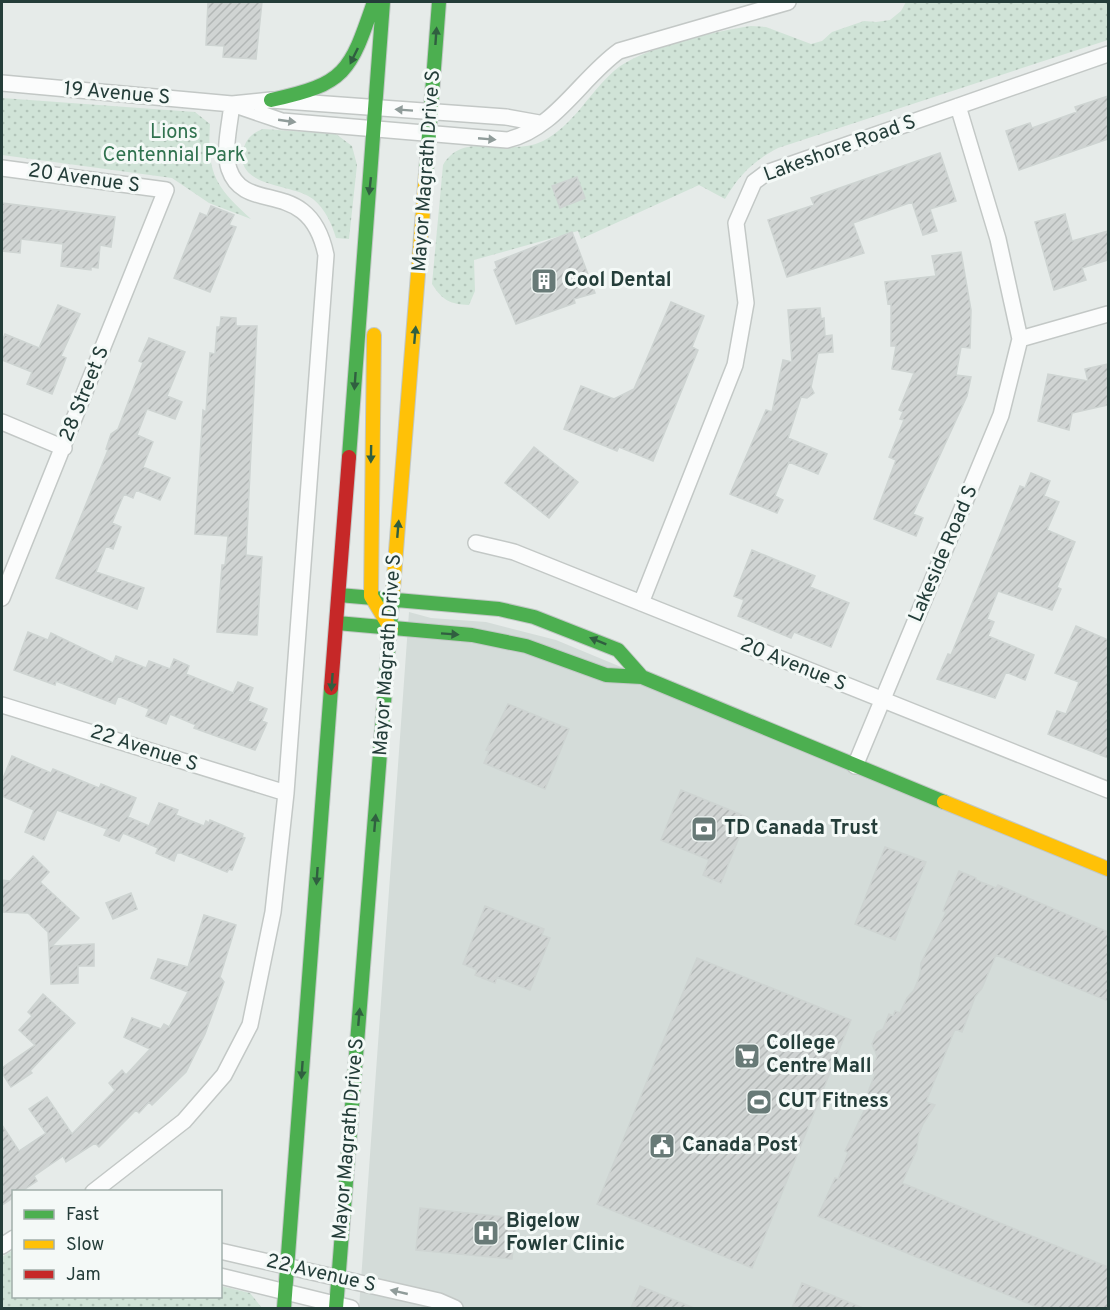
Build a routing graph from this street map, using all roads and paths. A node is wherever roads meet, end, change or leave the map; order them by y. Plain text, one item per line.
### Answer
1 (374, 2) edge
2 (383, 2) edge
3 (439, 2) edge
4 (788, 2) edge
5 (1108, 54) edge
6 (2, 83) edge
7 (271, 100) junction
8 (231, 104) junction
9 (958, 106) junction
10 (376, 107) junction
11 (431, 112) junction
12 (539, 123) junction
13 (375, 128) junction
14 (430, 133) junction
15 (2, 168) edge
16 (166, 190) joint
17 (362, 271) junction
18 (1108, 314) edge
19 (1020, 339) junction
20 (2, 422) edge
21 (64, 448) junction
22 (476, 543) dead end
23 (339, 594) junction
24 (371, 596) junction
25 (2, 598) edge
26 (392, 598) junction
27 (641, 603) junction
28 (337, 623) junction
29 (392, 629) junction
30 (642, 677) junction
31 (881, 700) junction
32 (2, 705) edge
33 (855, 766) junction
34 (1108, 790) edge
35 (286, 794) junction
36 (1108, 869) edge
37 (110, 1187) edge
38 (222, 1251) edge
39 (287, 1267) junction
40 (222, 1276) edge
41 (337, 1278) junction
42 (285, 1292) junction
43 (341, 1307) edge
44 (284, 1308) edge
45 (455, 1308) edge

1 -> 7 main road
2 - 10 main road
11 -> 3 main road, Mayor Magrath Drive S
4 - 12 street, 19 Avenue S
5 - 9 street, Lakeshore Road S
6 - 8 street, 19 Avenue S
7 - 8 street, 19 Avenue S
7 - 10 street, 19 Avenue S
8 -> 13 street, 19 Avenue S
8 - 35 street
9 - 19 street, Lakeside Road S
9 - 27 street, Lakeshore Road S
11 -> 10 street, 19 Avenue S
10 - 13 main road
11 - 12 street, 19 Avenue S
11 - 14 main road, Mayor Magrath Drive S
14 -> 12 street, 19 Avenue S
13 - 14 street, 19 Avenue S
13 -> 17 main road
26 -> 14 main road, Mayor Magrath Drive S
15 - 16 street, 20 Avenue S
16 - 21 street, 28 Street S
17 -> 23 main road
17 -> 24 main road
18 - 19 street
19 - 31 street, Lakeside Road S
20 - 21 street
21 - 25 street, 28 Street S
22 - 27 street, 20 Avenue S
23 - 24 main road
23 - 28 main road
24 - 26 main road
24 - 29 main road
26 - 29 main road, Mayor Magrath Drive S
30 -> 26 main road
27 - 31 street, 20 Avenue S
28 - 29 main road
28 -> 39 main road
29 -> 30 main road
41 -> 29 main road, Mayor Magrath Drive S
30 - 33 main road
31 - 33 street, Lakeside Road S
31 - 34 street, 20 Avenue S
32 - 35 street, 22 Avenue S
33 - 36 main road
35 - 37 street
38 - 39 street, 22 Avenue S
39 - 41 street, 22 Avenue S
39 - 42 main road
40 - 42 street, 22 Avenue S
41 - 43 main road, Mayor Magrath Drive S
45 -> 41 street, 22 Avenue S
42 - 43 street, 22 Avenue S
42 - 44 main road

